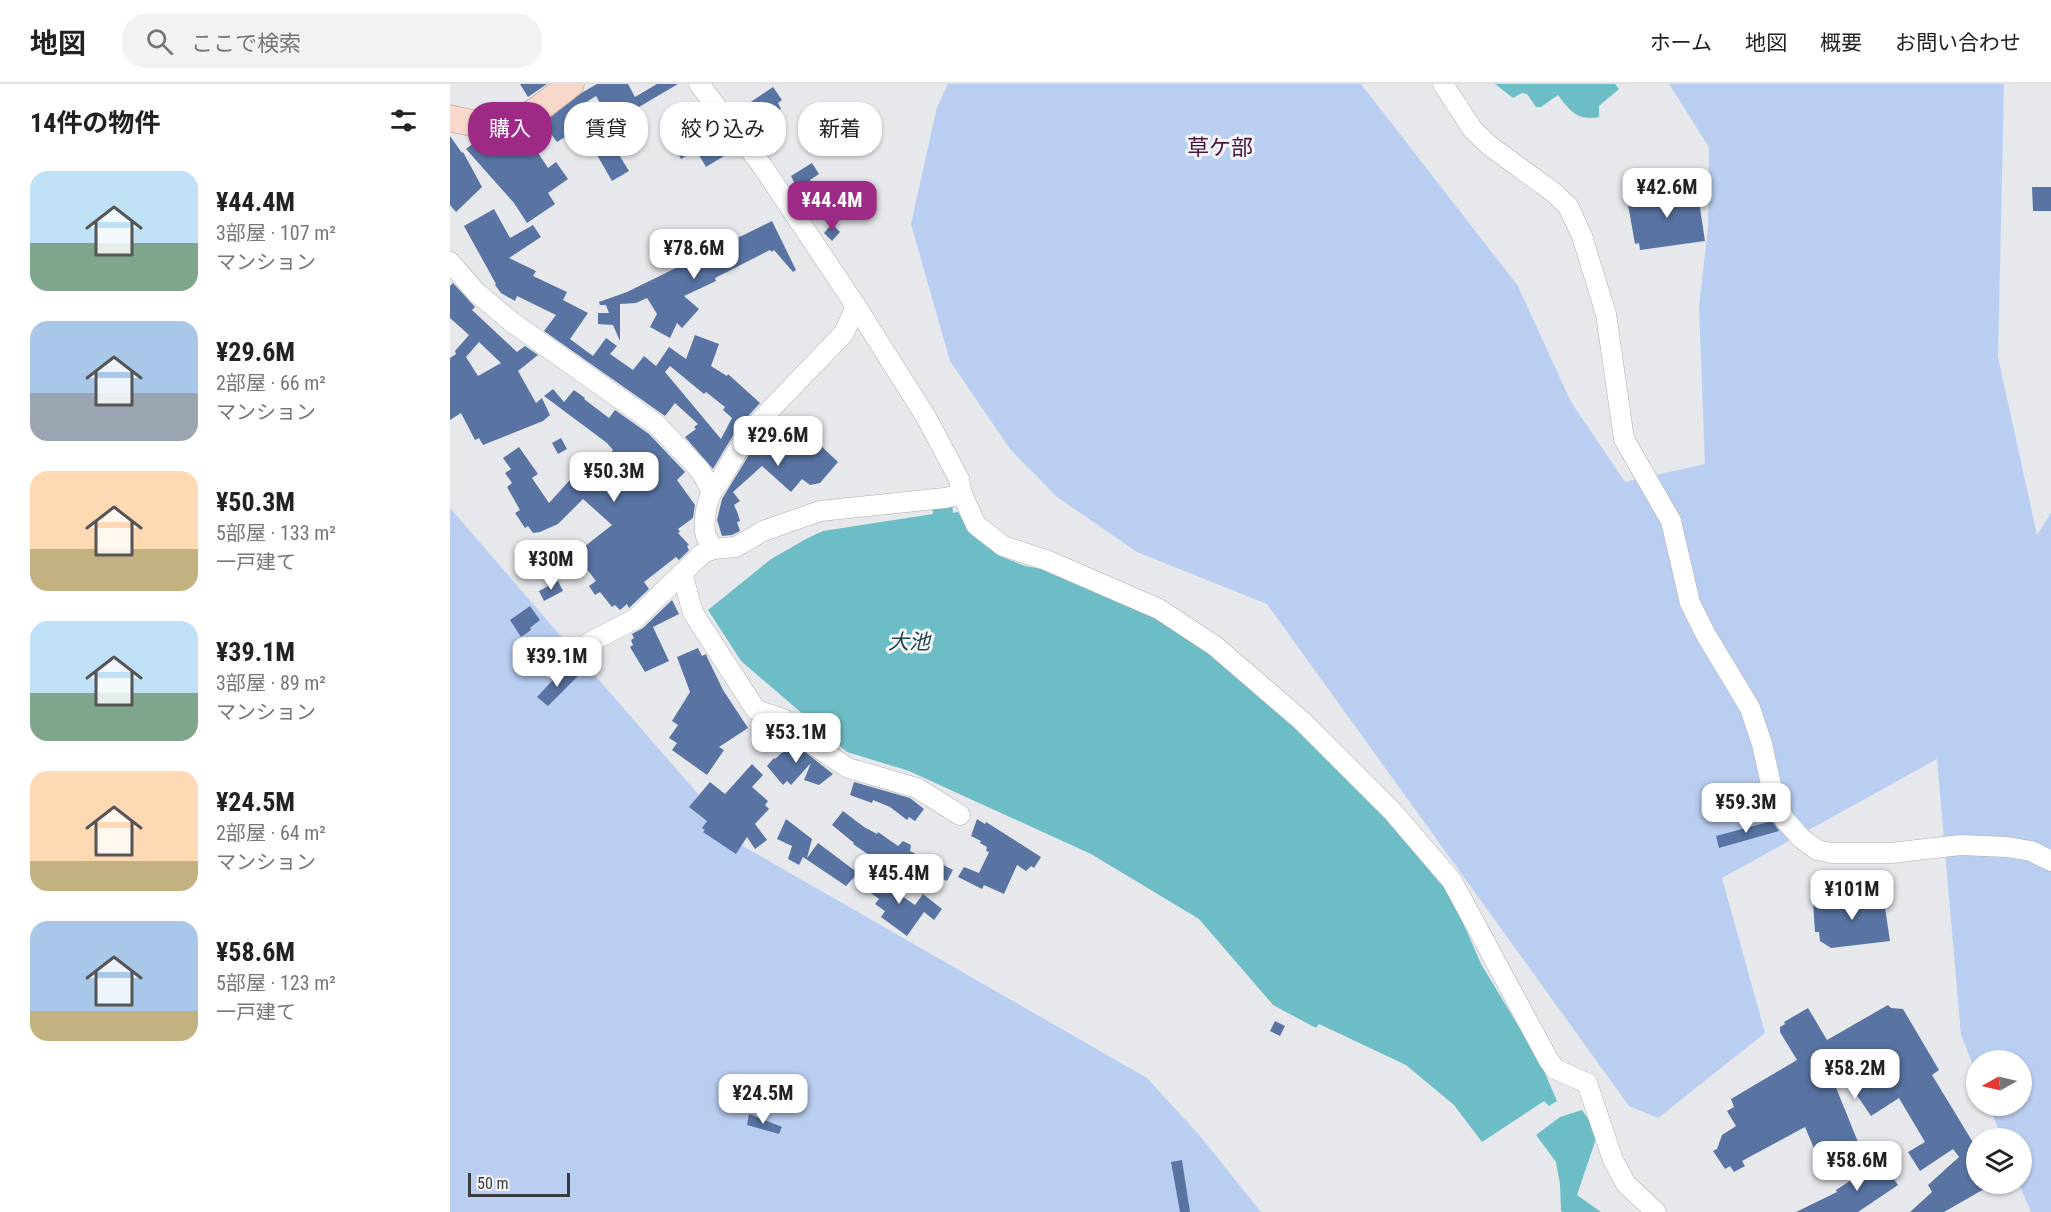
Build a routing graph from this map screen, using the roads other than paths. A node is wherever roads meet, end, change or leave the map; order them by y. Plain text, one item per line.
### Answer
1 (572, 84) edge
2 (699, 84) edge
3 (1443, 84) edge
4 (450, 118) edge
5 (450, 262) edge
6 (856, 306) junction
7 (711, 490) junction
8 (962, 494) junction
9 (713, 549) junction
10 (682, 573) junction
11 (552, 669) dead end
12 (960, 814) dead end
13 (2051, 861) edge
14 (1656, 1212) edge

1 - 4 main road
2 - 6 street
3 - 13 street
5 - 7 street
6 - 7 street
6 - 8 street
7 - 9 street
8 - 9 street
8 - 14 street
9 - 10 street
10 - 11 street
10 - 12 street

